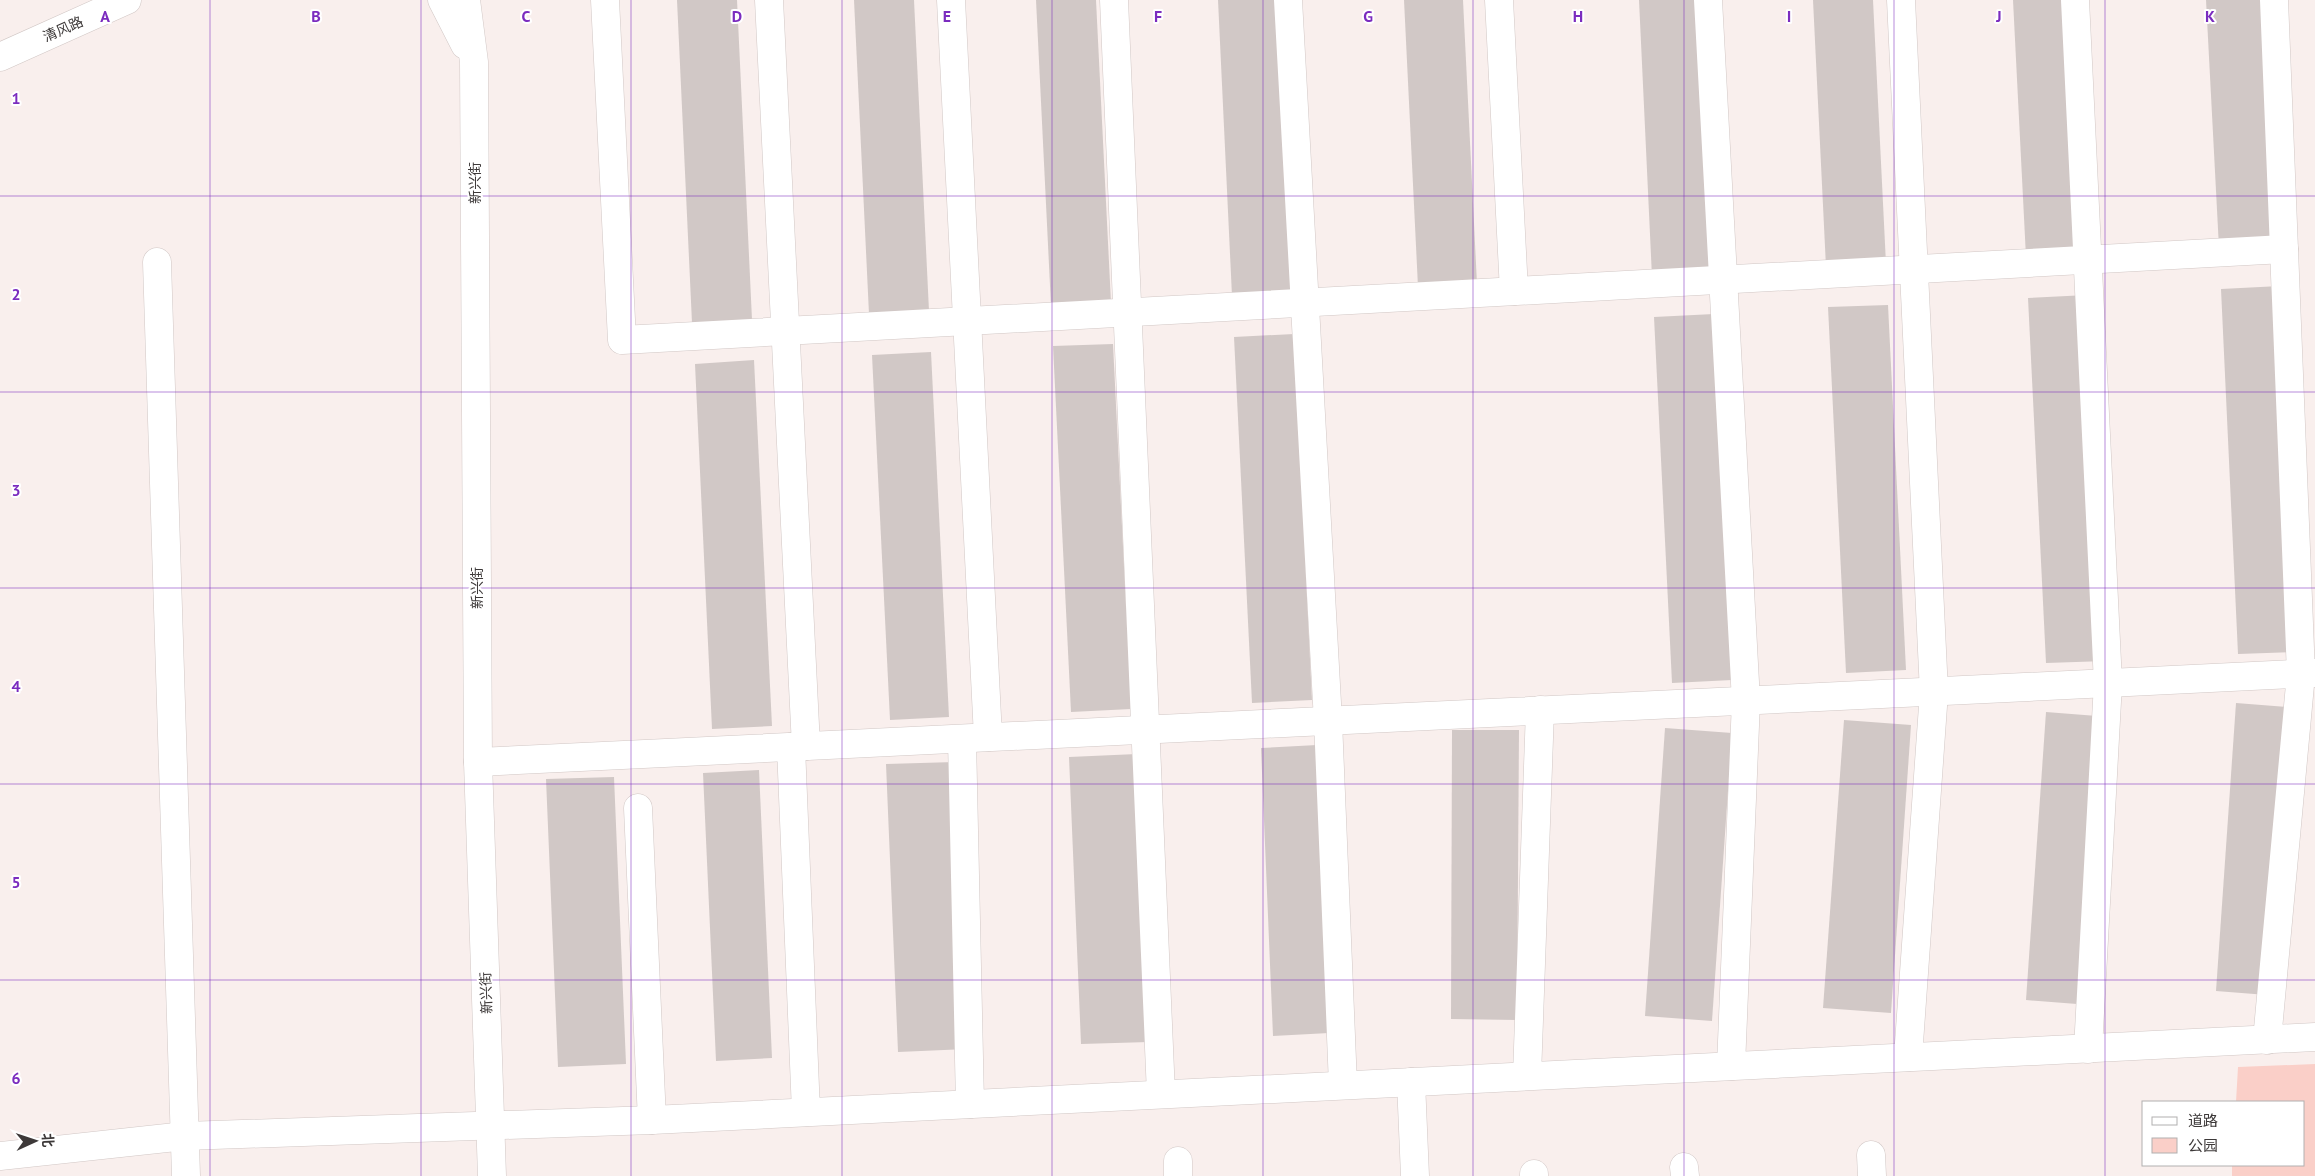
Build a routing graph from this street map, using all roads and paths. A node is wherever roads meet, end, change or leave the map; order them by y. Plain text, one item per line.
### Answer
1 (126, 0) edge
2 (442, 0) edge
3 (466, 0) edge
4 (605, 0) edge
5 (769, 0) edge
6 (952, 0) edge
7 (1114, 0) edge
8 (1288, 0) edge
9 (1499, 0) edge
10 (1708, 0) edge
11 (1901, 0) edge
12 (2076, 0) edge
13 (2274, 0) edge
14 (0, 57) edge
15 (474, 62) junction
16 (2284, 249) junction
17 (2088, 260) junction
18 (157, 262) dead end
19 (1914, 269) junction
20 (1723, 279) junction
21 (1514, 291) junction
22 (1305, 303) junction
23 (1128, 312) junction
24 (967, 321) junction
25 (786, 331) junction
26 (2308, 674) edge
27 (2108, 683) junction
28 (1934, 692) junction
29 (1746, 701) junction
30 (1540, 710) junction
31 (1328, 721) junction
32 (1146, 730) junction
33 (975, 738) junction
34 (798, 746) junction
35 (478, 762) junction
36 (638, 808) dead end
37 (2315, 1037) edge
38 (2267, 1040) junction
39 (2088, 1048) junction
40 (1908, 1058) junction
41 (1730, 1066) junction
42 (1527, 1076) junction
43 (1411, 1082) junction
44 (1343, 1085) junction
45 (1161, 1094) junction
46 (970, 1104) junction
47 (806, 1112) junction
48 (652, 1120) junction
49 (491, 1126) junction
50 (185, 1136) junction
51 (0, 1156) edge
52 (186, 1176) edge
53 (492, 1176) edge
54 (1415, 1176) edge

1 - 14 street, 清风路
2 - 15 street
3 - 15 street, 新兴街
4 - 25 street
5 - 25 street
6 - 24 street
7 - 23 street
8 - 22 street
9 - 21 street
10 - 20 street
11 - 19 street
12 - 17 street
13 - 16 street
15 - 35 street, 新兴街
16 - 17 street
16 - 26 street
17 - 19 street
17 - 27 street
18 - 50 street
19 - 20 street
19 - 28 street
20 - 21 street
20 - 29 street
21 - 22 street
22 - 23 street
22 - 31 street
23 - 24 street
23 - 32 street
24 - 25 street
24 - 33 street
25 - 34 street
26 - 27 street
26 - 38 street
27 - 28 street
27 - 39 street
28 - 29 street
28 - 40 street
29 - 30 street
29 - 41 street
30 - 31 street
30 - 42 street
31 - 32 street
31 - 44 street
32 - 33 street
32 - 45 street
33 - 34 street
33 - 46 street
34 - 35 street
34 - 47 street
35 - 49 street, 新兴街
36 - 48 street
37 - 38 street
38 - 39 street
39 - 40 street
40 - 41 street
41 - 42 street
42 - 43 street
43 - 44 street
43 - 54 street
44 - 45 street
45 - 46 street
46 - 47 street
47 - 48 street
48 - 49 street
49 - 50 street
49 - 53 street, 新兴街
50 - 51 street
50 - 52 street

